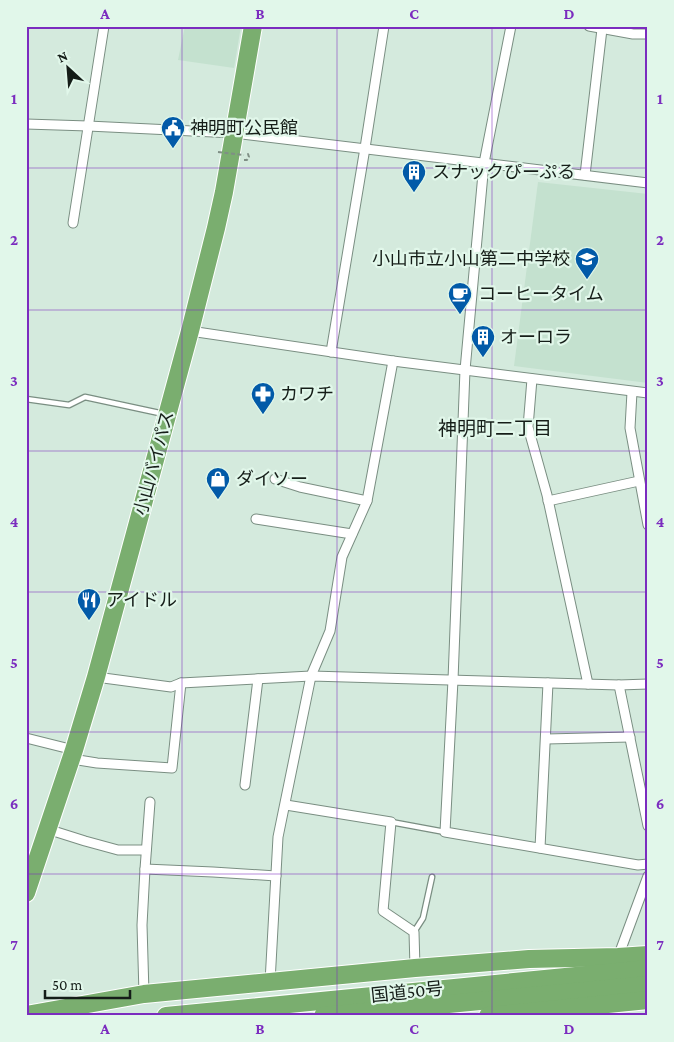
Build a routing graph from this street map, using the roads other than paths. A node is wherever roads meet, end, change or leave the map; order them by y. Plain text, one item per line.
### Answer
1 (104, 26) edge
2 (253, 26) edge
3 (384, 26) edge
4 (511, 26) edge
5 (589, 26) edge
6 (602, 28) junction
7 (648, 34) edge
8 (26, 124) edge
9 (88, 126) junction
10 (234, 133) junction
11 (365, 148) junction
12 (484, 163) junction
13 (585, 175) junction
14 (648, 183) edge
15 (73, 223) dead end
16 (190, 331) junction
17 (331, 352) junction
18 (393, 361) junction
19 (465, 370) junction
20 (532, 379) junction
21 (632, 392) junction
22 (648, 394) edge
23 (26, 399) edge
24 (167, 414) junction
25 (275, 479) dead end
26 (639, 481) junction
27 (367, 501) junction
28 (548, 501) junction
29 (256, 519) dead end
30 (648, 526) edge
31 (352, 534) junction
32 (311, 676) junction
33 (96, 677) junction
34 (258, 679) junction
35 (453, 680) junction
36 (181, 683) junction
37 (548, 683) junction
38 (588, 684) junction
39 (648, 684) edge
40 (619, 685) junction
41 (26, 738) edge
42 (546, 738) junction
43 (630, 738) junction
44 (73, 754) junction
45 (245, 785) dead end
46 (150, 802) dead end
47 (286, 805) junction
48 (391, 822) junction
49 (648, 826) edge
50 (48, 829) junction
51 (445, 832) junction
52 (540, 848) junction
53 (146, 850) junction
54 (648, 864) edge
55 (145, 869) junction
56 (276, 876) junction
57 (648, 876) edge
58 (432, 877) dead end
59 (26, 893) edge
60 (414, 932) junction
61 (648, 954) edge
62 (618, 957) junction
63 (415, 968) junction
64 (648, 969) edge
65 (270, 982) junction
66 (648, 985) edge
67 (144, 994) junction
68 (648, 1000) edge
69 (593, 1011) edge
70 (26, 1015) edge
71 (166, 1016) edge
72 (323, 1016) edge
73 (488, 1016) edge

1 - 9 street
2 - 10 highway, 小山バイパス
3 - 11 street
4 - 12 street
5 - 6 street
6 - 7 street
6 - 13 street
8 - 9 street
9 - 10 street
9 - 15 street
10 - 11 street
10 - 16 highway, 小山バイパス
11 - 12 street
11 - 17 street
12 - 13 street
12 - 19 street
13 - 14 street
16 - 17 street
16 - 24 highway, 小山バイパス
17 - 18 street
18 - 19 street
18 - 27 street
19 - 20 street
19 - 35 street
20 - 21 street
20 - 28 street
21 - 22 street
21 - 26 street
23 - 24 lane
24 - 33 highway, 小山バイパス
25 - 27 street
26 - 28 street
26 - 30 street
27 - 31 street
28 - 38 street
29 - 31 street
31 - 32 street
32 - 34 street
32 - 35 street
32 - 47 street
33 - 36 street
33 - 44 highway, 小山バイパス
34 - 36 street
34 - 45 street
35 - 37 street
35 - 51 street
36 - 44 street
37 - 38 street
37 - 42 street
38 - 40 street
39 - 40 street
40 - 43 street
41 - 44 street
42 - 43 street
42 - 52 street
43 - 49 street
44 - 50 highway, 小山バイパス
46 - 53 street
47 - 48 street
47 - 56 street
48 - 51 lane
48 - 60 street
50 - 53 street
50 - 59 highway, 小山バイパス
51 - 52 street
52 - 54 street
53 - 55 street
55 - 56 street
55 - 67 street
56 - 65 street
57 - 62 street
58 - 60 lane
60 - 63 street
61 - 62 highway
62 - 63 highway
63 - 65 highway
64 - 71 highway, 国道50号
65 - 67 highway
66 - 72 highway, 国道50号
67 - 70 highway
68 - 69 highway
69 - 73 highway

